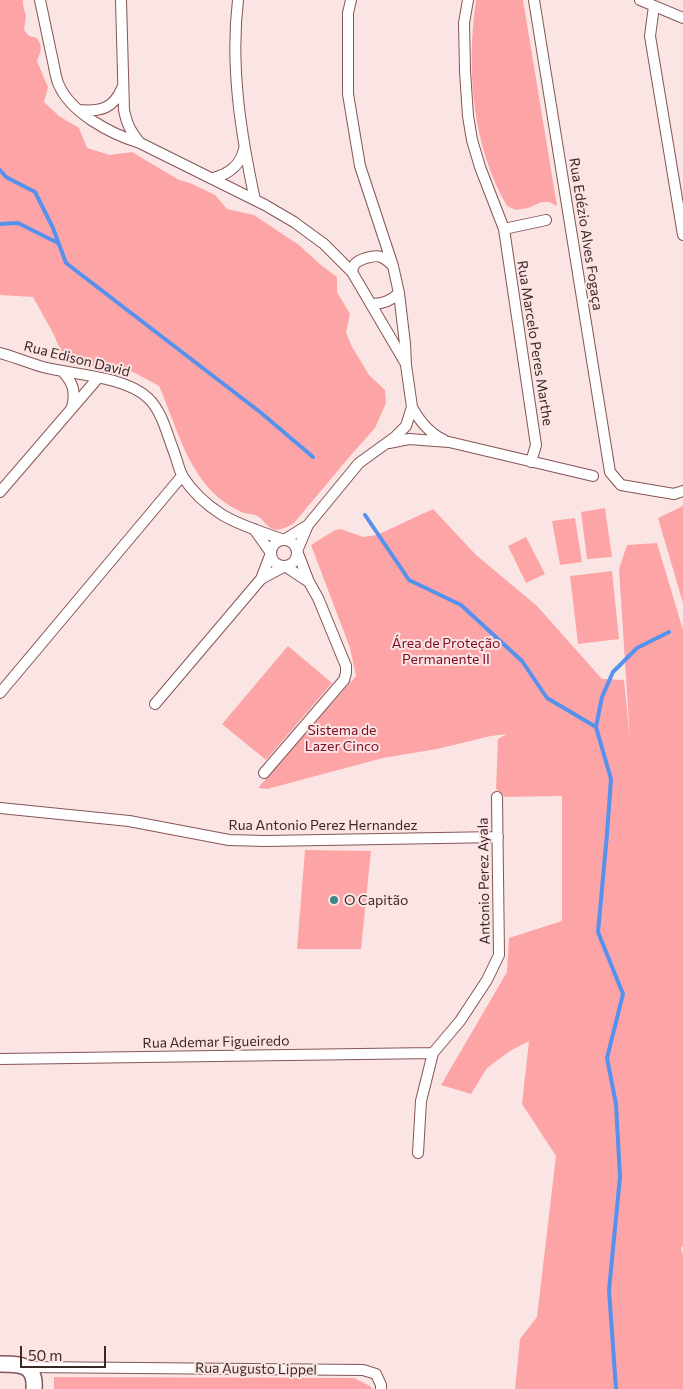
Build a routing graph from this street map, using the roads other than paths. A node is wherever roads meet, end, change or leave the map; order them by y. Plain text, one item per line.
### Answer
1 (40, 0) edge
2 (121, 0) edge
3 (238, 0) edge
4 (352, 0) edge
5 (468, 0) edge
6 (534, 0) edge
7 (640, 0) edge
8 (654, 6) junction
9 (683, 18) edge
10 (123, 86) junction
11 (79, 110) junction
12 (140, 143) junction
13 (244, 148) junction
14 (213, 178) junction
15 (255, 200) junction
16 (546, 220) dead end
17 (504, 229) junction
18 (683, 235) edge
19 (393, 266) junction
20 (352, 272) junction
21 (399, 293) junction
22 (372, 304) junction
23 (0, 353) edge
24 (406, 365) junction
25 (62, 371) junction
26 (98, 378) junction
27 (412, 407) junction
28 (72, 408) junction
29 (406, 426) junction
30 (412, 439) junction
31 (449, 442) junction
32 (383, 445) junction
33 (531, 462) junction
34 (182, 476) junction
35 (593, 476) dead end
36 (683, 491) edge
37 (0, 492) edge
38 (308, 525) junction
39 (253, 529) junction
40 (284, 540) junction
41 (297, 551) junction
42 (271, 553) junction
43 (286, 566) junction
44 (261, 579) junction
45 (309, 582) junction
46 (0, 693) edge
47 (155, 704) dead end
48 (264, 773) dead end
49 (497, 797) dead end
50 (0, 808) edge
51 (498, 837) junction
52 (433, 1054) junction
53 (0, 1059) edge
54 (418, 1154) dead end
55 (0, 1364) edge
56 (26, 1367) junction
57 (34, 1389) edge
58 (382, 1389) edge

1 - 11 street
2 - 10 street
3 - 13 street
4 - 19 street
5 - 17 street, Rua Marcelo Peres Marthe
6 - 36 street, Rua Edézio Alves Fogaça
7 - 8 street
8 - 9 street
8 - 18 street
10 - 11 street
10 - 12 street
11 - 12 street
12 - 14 street
13 - 14 street
13 - 15 street
14 - 15 street
15 - 20 street
16 - 17 street
17 - 33 street, Rua Marcelo Peres Marthe
19 - 20 street
19 - 21 street
20 - 22 street
21 - 22 street
21 - 24 street
22 - 24 street
23 - 25 street, Rua Edison David
24 - 27 street
25 - 26 street, Rua Edison David
25 - 28 street
26 - 28 street
26 - 34 street, Rua Edison David
27 - 29 street
27 - 31 street
28 - 37 street
29 - 30 street
29 - 32 street
30 - 31 street
30 - 32 street
31 - 33 street
32 - 38 street
33 - 35 street
34 - 39 street, Rua Edison David
34 - 46 street
38 - 40 street
38 - 41 street
39 - 40 street, Rua Edison David
39 - 42 street, Rua Edison David
40 - 41 street
40 - 42 street
41 - 43 street
41 - 45 street
42 - 43 street
42 - 44 street
43 - 44 street
43 - 45 street
44 - 47 street
45 - 48 street
49 - 51 street, Antonio Perez Ayala
50 - 51 street, Rua Antonio Perez Hernandez
51 - 52 street, Antonio Perez Ayala
52 - 53 street, Rua Ademar Figueiredo
52 - 54 street, Antonio Perez Ayala
55 - 56 main road, Rua Augusto Lippel
56 - 57 main road
56 - 58 street, Rua Augusto Lippel

